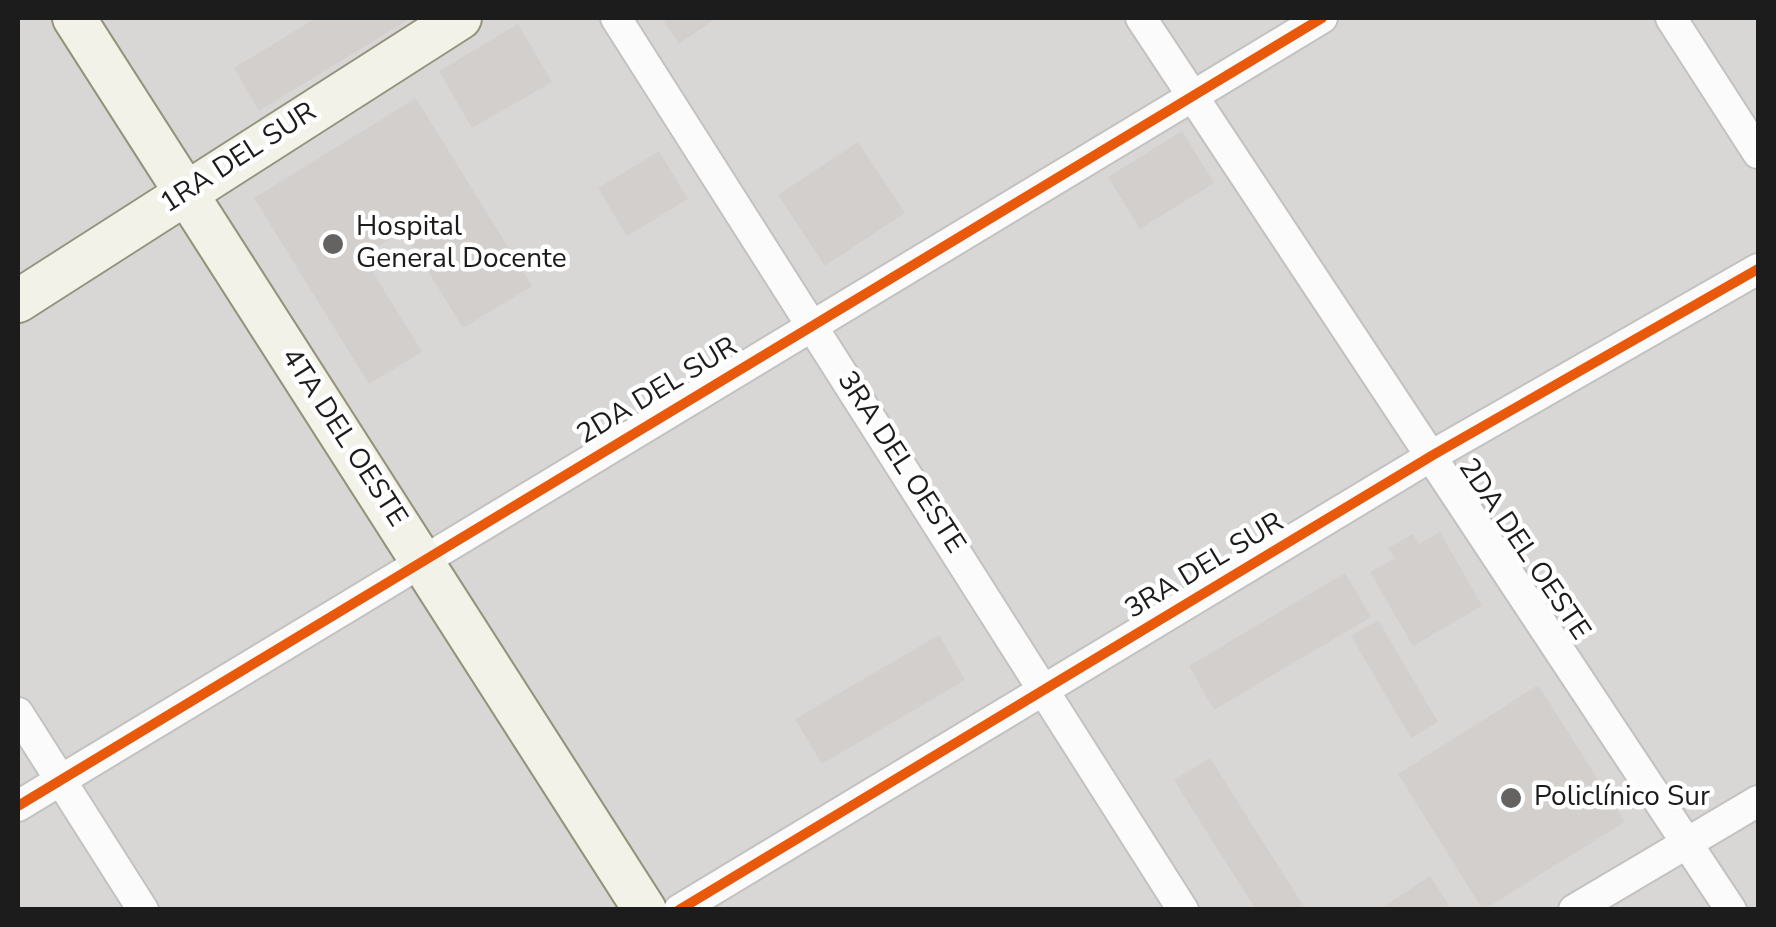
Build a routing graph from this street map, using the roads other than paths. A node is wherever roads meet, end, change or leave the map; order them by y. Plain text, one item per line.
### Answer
1 (74, 18) edge
2 (460, 18) edge
3 (616, 18) edge
4 (1140, 18) edge
5 (1322, 18) edge
6 (1671, 18) edge
7 (1192, 96) junction
8 (1758, 153) edge
9 (186, 193) junction
10 (1758, 269) edge
11 (18, 301) edge
12 (812, 326) junction
13 (1433, 456) junction
14 (421, 560) junction
15 (1045, 690) junction
16 (18, 714) edge
17 (61, 780) junction
18 (1758, 801) edge
19 (18, 806) edge
20 (1689, 842) junction
21 (143, 910) edge
22 (645, 910) edge
23 (679, 910) edge
24 (1183, 910) edge
25 (1574, 910) edge
26 (1732, 910) edge

1 - 9 main road, 4TA DEL OESTE
2 - 9 main road, 1RA DEL SUR
3 - 12 street, 3RA DEL OESTE
4 - 7 street, 2DA DEL OESTE
5 - 7 street, 2DA DEL SUR
6 - 8 street
7 - 12 street, 2DA DEL SUR
7 - 13 street, 2DA DEL OESTE
9 - 11 main road, 1RA DEL SUR
9 - 14 main road, 4TA DEL OESTE
10 - 13 street, 3RA DEL SUR
12 - 14 street, 2DA DEL SUR
12 - 15 street, 3RA DEL OESTE
13 - 15 street, 3RA DEL SUR
13 - 20 street, 2DA DEL OESTE
14 - 17 street, 2DA DEL SUR
14 - 22 main road, 4TA DEL OESTE
15 - 23 street, 3RA DEL SUR
15 - 24 street, 3RA DEL OESTE
16 - 17 street
17 - 19 street, 2DA DEL SUR
17 - 21 street
18 - 20 street
20 - 25 street
20 - 26 street, 2DA DEL OESTE

